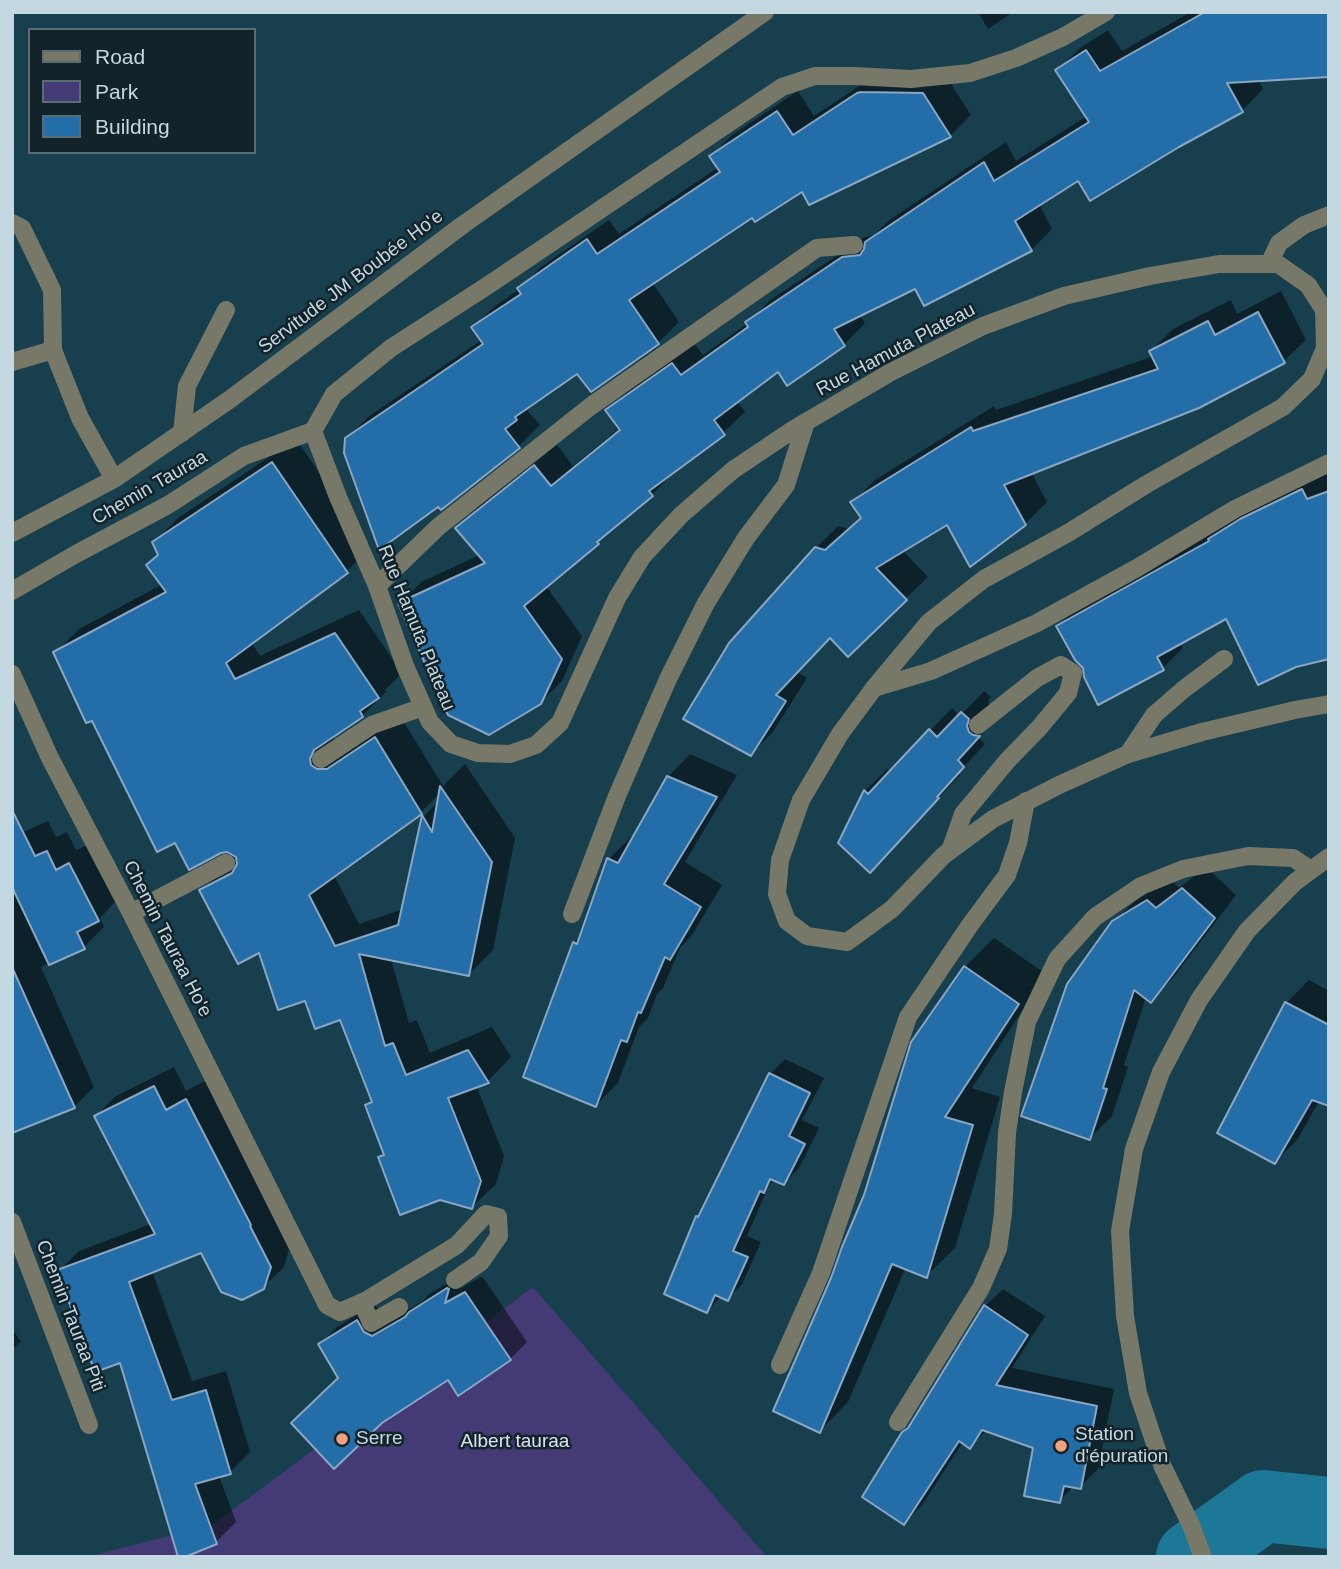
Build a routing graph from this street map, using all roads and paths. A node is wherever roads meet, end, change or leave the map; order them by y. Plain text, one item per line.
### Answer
1 (765, 12) edge
2 (1106, 12) edge
3 (1329, 215) edge
4 (12, 223) edge
5 (854, 245) dead end
6 (1269, 264) junction
7 (226, 310) dead end
8 (53, 350) junction
9 (12, 362) edge
10 (806, 422) junction
11 (313, 431) junction
12 (182, 433) junction
13 (1329, 463) edge
14 (114, 479) junction
15 (12, 533) edge
16 (377, 586) junction
17 (12, 591) edge
18 (1224, 659) dead end
19 (12, 674) edge
20 (874, 688) junction
21 (1329, 704) edge
22 (423, 707) junction
23 (978, 725) dead end
24 (1128, 754) junction
25 (321, 759) dead end
26 (1026, 802) junction
27 (950, 851) junction
28 (1329, 857) edge
29 (226, 863) dead end
30 (1311, 870) junction
31 (131, 913) junction
32 (572, 914) dead end
33 (12, 1222) edge
34 (455, 1280) dead end
35 (362, 1302) junction
36 (399, 1307) dead end
37 (780, 1365) dead end
38 (898, 1422) dead end
39 (89, 1424) dead end
40 (1203, 1557) edge

1 - 12 street, Servitude JM Boubée Ho'e
2 - 11 street
3 - 6 street
4 - 8 street
5 - 16 street
6 - 10 street, Rue Hamuta Plateau
6 - 20 street, Rue Hamuta Plateau
7 - 12 street
8 - 9 street
8 - 14 street
10 - 22 street, Rue Hamuta Plateau
10 - 32 street
11 - 16 street, Rue Hamuta Plateau
11 - 17 street, Chemin Tauraa
12 - 14 street, Servitude JM Boubée Ho'e
13 - 20 street
14 - 15 street, Servitude JM Boubée Ho'e
16 - 22 street, Rue Hamuta Plateau
18 - 24 street
19 - 31 street, Chemin Tauraa Ho'e
20 - 27 street, Rue Hamuta Plateau
21 - 24 street, Rue Hamuta Plateau
22 - 25 street
23 - 27 street
24 - 26 street, Rue Hamuta Plateau
26 - 27 street, Rue Hamuta Plateau
26 - 37 street
28 - 30 street
29 - 31 street
30 - 38 street
30 - 40 street
31 - 35 street, Chemin Tauraa Ho'e
33 - 39 street, Chemin Tauraa Piti
34 - 35 street
35 - 36 street

